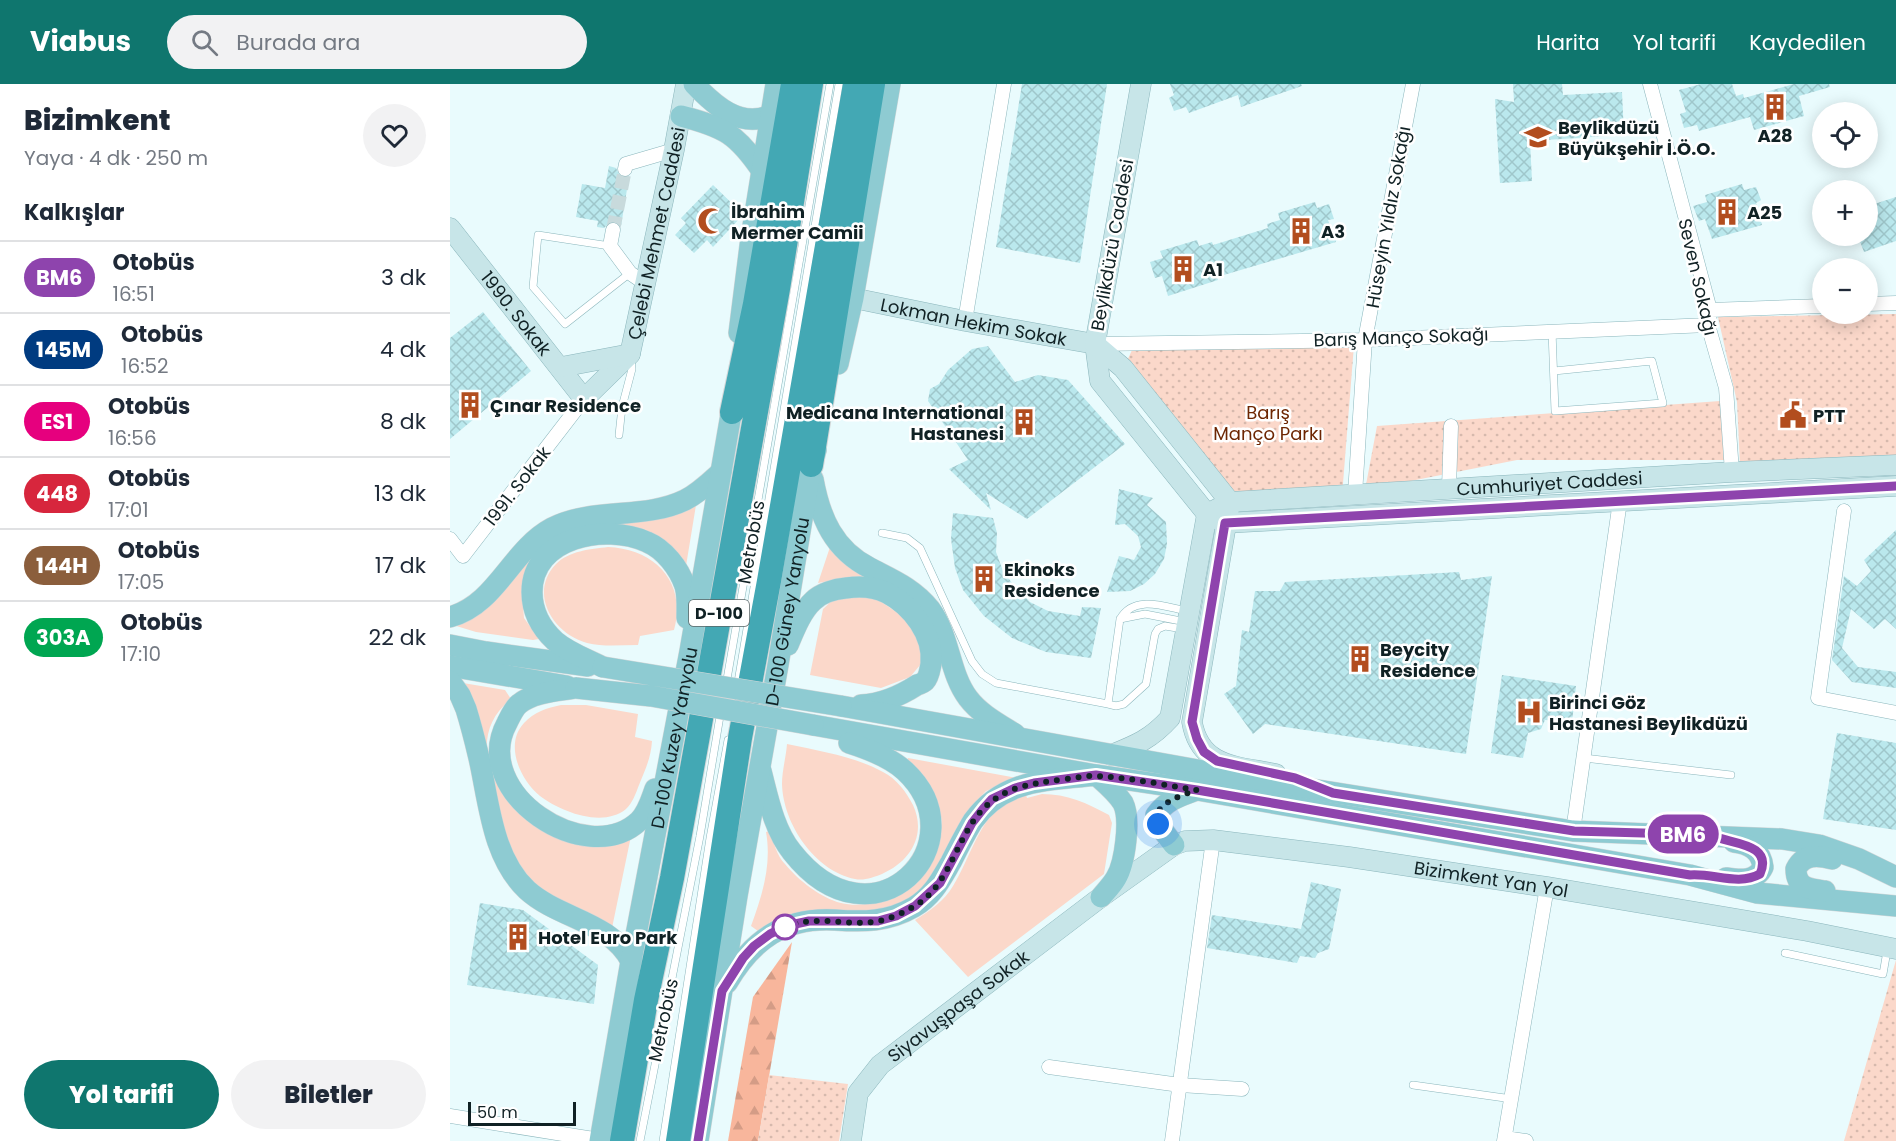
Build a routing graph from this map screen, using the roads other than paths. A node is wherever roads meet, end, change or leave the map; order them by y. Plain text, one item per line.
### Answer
1 (686, 84) edge
2 (694, 84) edge
3 (776, 84) edge
4 (793, 84) edge
5 (811, 84) edge
6 (830, 84) edge
7 (839, 84) edge
8 (855, 84) edge
9 (873, 84) edge
10 (890, 84) edge
11 (1004, 84) edge
12 (1141, 84) edge
13 (1413, 84) edge
14 (1650, 84) edge
15 (771, 115) junction
16 (681, 116) junction
17 (674, 150) junction
18 (625, 169) dead end
19 (762, 171) junction
20 (450, 228) edge
21 (613, 230) tunnel mouth
22 (610, 246) junction
23 (638, 279) junction
24 (853, 298) junction
25 (1896, 303) edge
26 (1878, 304) edge
27 (1812, 306) edge
28 (1710, 310) junction
29 (965, 321) junction
30 (1708, 325) junction
31 (1552, 332) junction
32 (1365, 340) junction
33 (1095, 344) junction
34 (630, 354) junction
35 (561, 367) junction
36 (1554, 371) junction
37 (584, 399) junction
38 (732, 412) junction
39 (1451, 426) dead end
40 (619, 435) dead end
41 (811, 465) junction
42 (1896, 465) edge
43 (721, 471) junction
44 (1732, 472) junction
45 (1623, 478) junction
46 (1896, 486) edge
47 (1449, 488) junction
48 (1355, 494) junction
49 (1620, 501) junction
50 (1230, 502) junction
51 (1844, 511) dead end
52 (1208, 513) junction
53 (1354, 517) junction
54 (1225, 523) junction
55 (882, 533) dead end
56 (450, 539) edge
57 (450, 616) edge
58 (1120, 619) junction
59 (1188, 621) junction
60 (450, 645) edge
61 (690, 651) junction
62 (778, 665) junction
63 (450, 666) edge
64 (603, 667) junction
65 (450, 681) edge
66 (576, 688) junction
67 (736, 694) dead end
68 (1108, 704) junction
69 (734, 705) dead end
70 (841, 706) junction
71 (1896, 713) edge
72 (732, 716) dead end
73 (813, 725) junction
74 (730, 727) dead end
75 (1023, 740) junction
76 (1111, 755) junction
77 (1584, 758) junction
78 (668, 761) junction
79 (759, 762) junction
80 (1096, 775) junction
81 (1731, 775) dead end
82 (1197, 790) junction
83 (1333, 793) junction
84 (1574, 831) junction
85 (1711, 835) junction
86 (1213, 840) junction
87 (1174, 845) junction
88 (1690, 875) junction
89 (1895, 876) edge
90 (1547, 887) junction
91 (1101, 897) junction
92 (1871, 902) junction
93 (1896, 906) edge
94 (1892, 949) edge
95 (1785, 953) dead end
96 (631, 961) junction
97 (722, 991) junction
98 (1049, 1067) dead end
99 (1180, 1085) junction
100 (1413, 1085) dead end
101 (1242, 1089) dead end
102 (1512, 1099) junction
103 (450, 1116) edge
104 (1505, 1139) edge
105 (608, 1141) edge
106 (640, 1141) edge
107 (663, 1141) edge
108 (678, 1141) edge
109 (698, 1141) edge
110 (850, 1141) edge
111 (1172, 1141) edge
112 (1526, 1141) edge

1 - 16 main road, Çelebi Mehmet Caddesi
2 - 15 main road
3 - 15 main road, D-100 Kuzey Yanyolu
4 - 38 highway
5 - 105 highway, D-100
6 - 106 lane, Metrobüs
7 - 67 lane, Metrobüs
8 - 108 highway, D-100
9 - 41 highway
10 - 24 main road, D-100 Güney Yanyolu
11 - 29 street
12 - 33 main road, Beylikdüzü Caddesi
13 - 32 street, Hüseyin Yıldız Sokağı
14 - 28 street, Seven Sokağı
15 - 19 main road, D-100 Kuzey Yanyolu
16 - 17 main road, Çelebi Mehmet Caddesi
16 - 19 main road
17 - 18 street
17 - 23 main road, Çelebi Mehmet Caddesi
19 - 38 main road, D-100 Kuzey Yanyolu
20 - 35 main road, 1990. Sokak
21 - 22 street
22 - 23 street
22 - 23 lane
23 - 34 main road, Çelebi Mehmet Caddesi
24 - 29 main road, Lokman Hekim Sokak
24 - 41 main road, D-100 Güney Yanyolu
25 - 26 street
27 - 28 street
28 - 30 street, Seven Sokağı
29 - 33 main road, Lokman Hekim Sokak
30 - 31 street, Barış Manço Sokağı
30 - 44 street, Seven Sokağı
31 - 32 street, Barış Manço Sokağı
31 - 36 lane
32 - 33 street, Barış Manço Sokağı
32 - 48 street, Hüseyin Yıldız Sokağı
33 - 50 main road
33 - 52 main road, Beylikdüzü Caddesi
34 - 35 main road
34 - 37 main road, Çelebi Mehmet Caddesi
34 - 40 lane
35 - 37 main road, 1990. Sokak
36 - 36 lane
37 - 56 street, 1991. Sokak
38 - 43 main road, D-100 Kuzey Yanyolu
39 - 47 street
41 - 62 main road, D-100 Güney Yanyolu
41 - 75 main road
42 - 44 main road, Cumhuriyet Caddesi
43 - 57 main road
43 - 61 main road, D-100 Kuzey Yanyolu
44 - 45 main road, Cumhuriyet Caddesi
45 - 47 main road, Cumhuriyet Caddesi
45 - 49 main road
46 - 49 main road, Cumhuriyet Caddesi
47 - 48 main road, Cumhuriyet Caddesi
48 - 50 main road, Cumhuriyet Caddesi
48 - 53 main road
49 - 53 main road, Cumhuriyet Caddesi
49 - 77 street
50 - 52 main road, Cumhuriyet Caddesi
50 - 54 main road
51 - 71 street
52 - 54 main road
52 - 59 main road
53 - 54 main road, Cumhuriyet Caddesi
54 - 83 main road
55 - 68 lane
58 - 59 lane
58 - 59 lane
58 - 68 lane
59 - 68 lane
59 - 76 main road
60 - 64 main road
61 - 64 main road
61 - 78 main road, D-100 Kuzey Yanyolu
62 - 70 main road
62 - 79 main road, D-100 Güney Yanyolu
63 - 66 main road
64 - 70 main road, bridge
65 - 96 main road
66 - 73 main road, bridge
66 - 78 main road
69 - 72 lane
70 - 75 main road
73 - 79 main road
73 - 80 main road
74 - 107 lane, Metrobüs
75 - 76 main road
76 - 83 main road
77 - 81 lane
77 - 84 street
78 - 96 main road, D-100 Kuzey Yanyolu
79 - 97 main road, D-100 Güney Yanyolu
80 - 82 main road
80 - 91 main road
80 - 97 main road
82 - 87 main road
82 - 88 main road
83 - 84 main road
84 - 85 main road
85 - 88 main road
85 - 89 main road
86 - 87 main road, Bizimkent Yan Yol
86 - 90 main road, Bizimkent Yan Yol
86 - 99 street
87 - 91 main road, Bizimkent Yan Yol
88 - 92 main road
89 - 92 main road
90 - 94 main road, Bizimkent Yan Yol
90 - 102 street
91 - 110 main road, Siyavuşpaşa Sokak
92 - 93 main road
94 - 95 lane
96 - 105 main road, D-100 Kuzey Yanyolu
97 - 109 main road, D-100 Güney Yanyolu
98 - 99 street
99 - 101 street
99 - 111 street
100 - 102 lane
102 - 104 street
103 - 105 street
104 - 112 street

